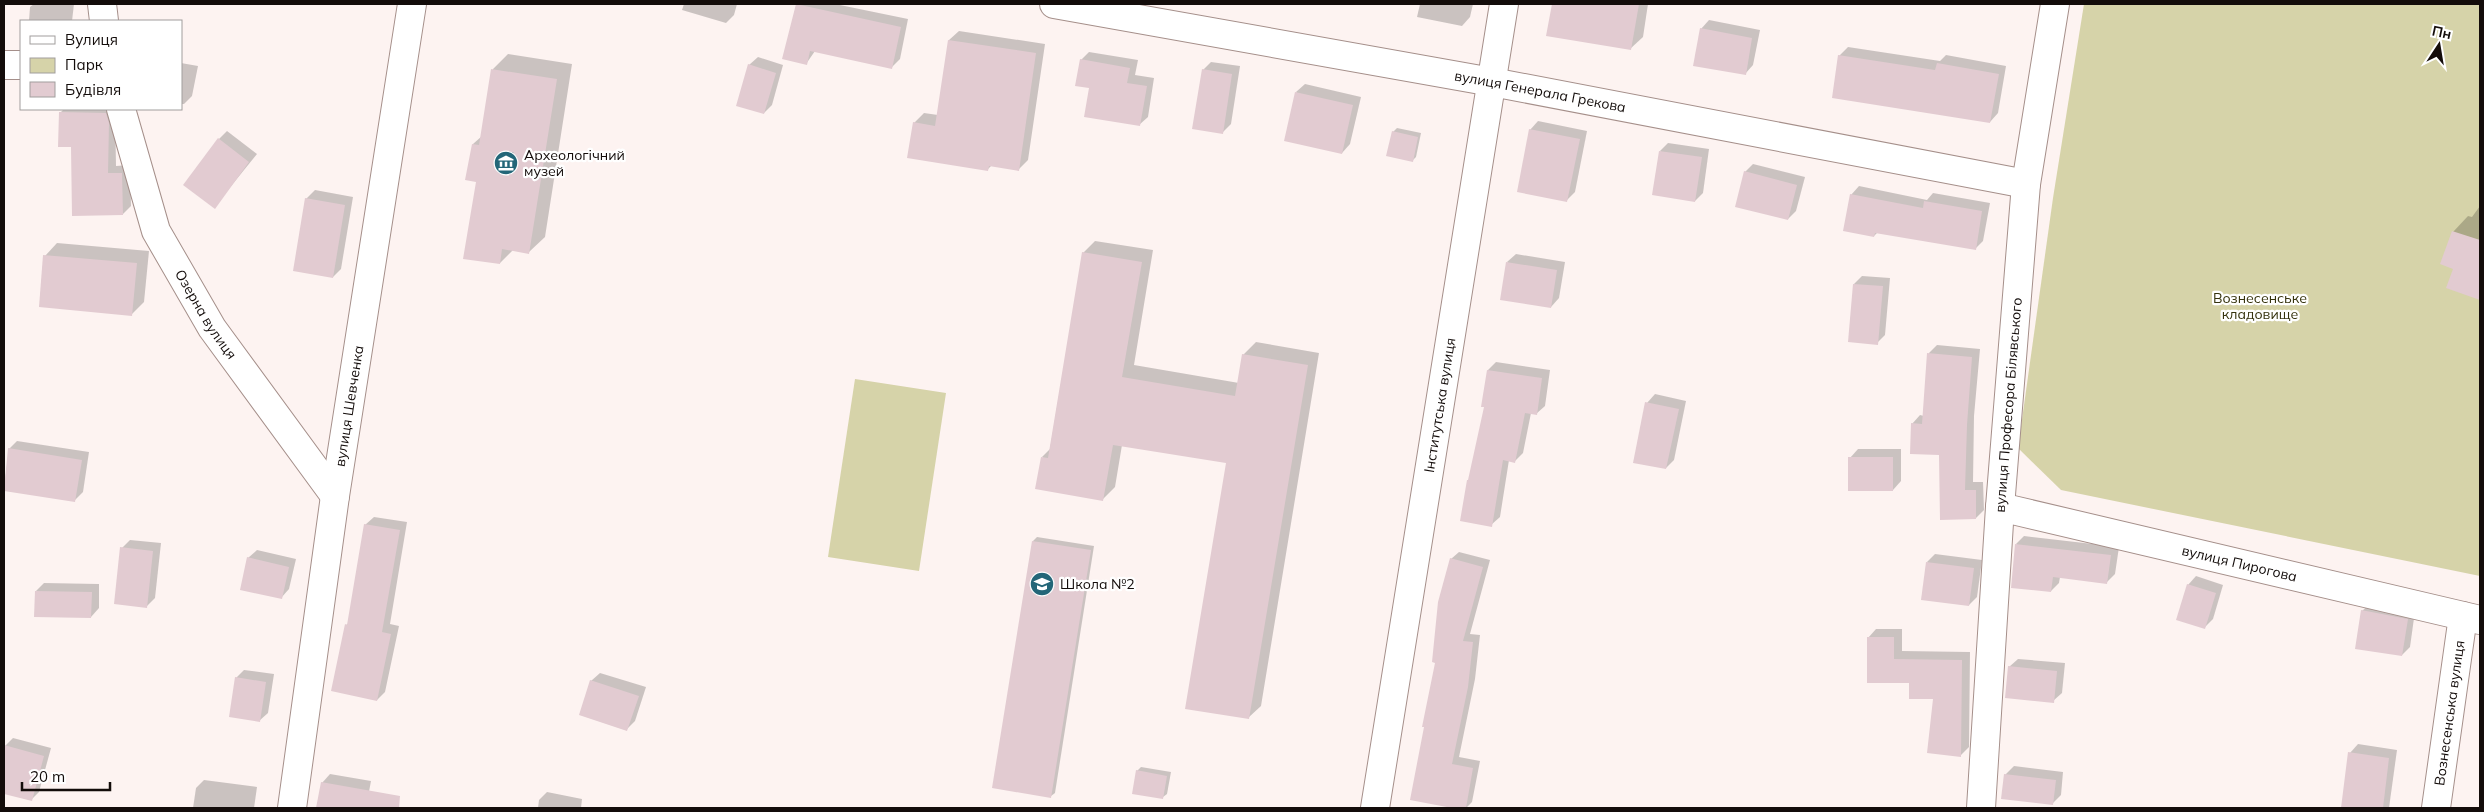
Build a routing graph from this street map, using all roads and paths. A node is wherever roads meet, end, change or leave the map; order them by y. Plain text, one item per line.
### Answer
1 (102, 4) edge
2 (412, 4) edge
3 (1054, 4) edge
4 (1504, 4) edge
5 (2055, 4) edge
6 (104, 20) edge
7 (4, 65) edge
8 (20, 65) edge
9 (1492, 82) junction
10 (121, 110) edge
11 (2026, 184) junction
12 (335, 496) junction
13 (2000, 507) junction
14 (2471, 618) edge
15 (292, 808) edge
16 (1375, 808) edge
17 (1980, 808) edge
18 (2436, 808) edge

1 - 6 street
2 - 12 street, вулиця Шевченка
3 - 9 street, вулиця Генерала Грекова
4 - 9 street, Інститутська вулиця
5 - 11 street, вулиця Професора Білявського
7 - 8 street
9 - 11 street, вулиця Генерала Грекова
9 - 16 street, Інститутська вулиця
10 - 12 street, Озерна вулиця
11 - 13 street, вулиця Професора Білявського
12 - 15 street, вулиця Шевченка
13 - 14 street, вулиця Пирогова
13 - 17 street, вулиця Професора Білявського
14 - 18 street, Вознесенська вулиця

